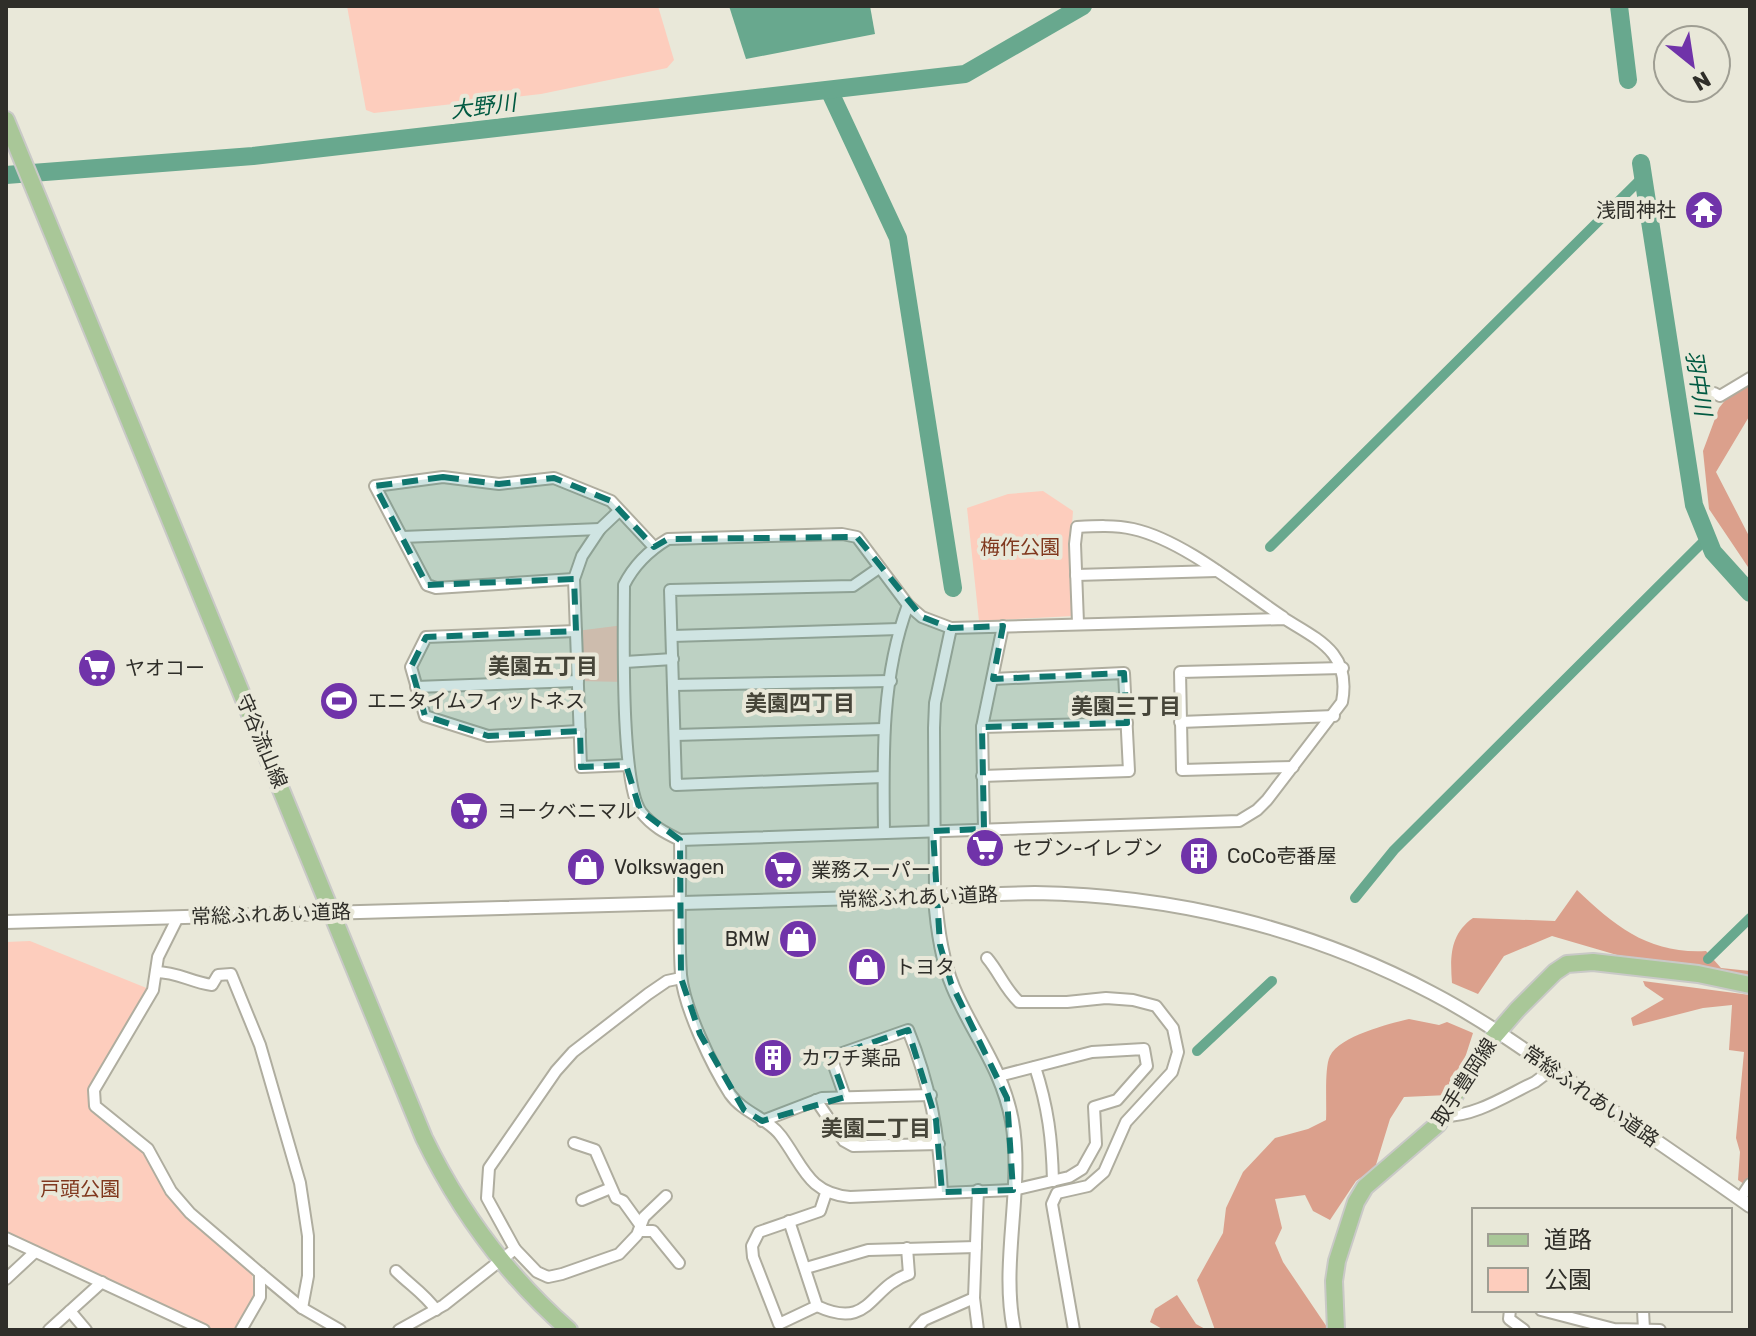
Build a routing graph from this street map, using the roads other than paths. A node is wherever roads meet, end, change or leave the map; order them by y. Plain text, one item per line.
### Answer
1 (6, 120) edge
2 (1750, 378) edge
3 (1714, 393) dead end
4 (619, 511) junction
5 (600, 529) junction
6 (402, 537) junction
7 (654, 547) junction
8 (879, 568) junction
9 (1219, 571) junction
10 (1076, 575) junction
11 (574, 579) junction
12 (908, 605) junction
13 (1285, 619) junction
14 (1078, 623) junction
15 (1003, 626) junction
16 (951, 628) junction
17 (899, 629) junction
18 (576, 631) junction
19 (672, 636) junction
20 (673, 659) junction
21 (625, 662) junction
22 (1343, 668) junction
23 (993, 679) junction
24 (578, 681) junction
25 (891, 681) junction
26 (673, 685) junction
27 (416, 687) junction
28 (1334, 716) junction
29 (1180, 722) junction
30 (1127, 723) junction
31 (982, 727) junction
32 (883, 729) junction
33 (580, 731) junction
34 (675, 735) junction
35 (628, 765) junction
36 (1293, 767) junction
37 (982, 776) junction
38 (883, 777) junction
39 (984, 829) junction
40 (933, 831) junction
41 (884, 833) junction
42 (680, 840) junction
43 (935, 896) junction
44 (680, 904) junction
45 (330, 912) junction
46 (178, 917) junction
47 (6, 922) edge
48 (987, 958) dead end
49 (156, 972) junction
50 (681, 978) junction
51 (1750, 985) edge
52 (1497, 1031) junction
53 (1035, 1067) junction
54 (1549, 1067) junction
55 (999, 1076) junction
56 (931, 1095) junction
57 (845, 1097) junction
58 (816, 1100) junction
59 (1443, 1116) junction
60 (762, 1121) junction
61 (574, 1143) dead end
62 (939, 1144) junction
63 (1053, 1181) junction
64 (1750, 1184) edge
65 (611, 1188) junction
66 (978, 1190) junction
67 (1013, 1190) junction
68 (942, 1192) junction
69 (826, 1193) junction
70 (666, 1196) dead end
71 (582, 1200) dead end
72 (1745, 1202) edge
73 (789, 1221) junction
74 (640, 1228) junction
75 (6, 1238) edge
76 (976, 1247) junction
77 (907, 1248) junction
78 (515, 1249) junction
79 (35, 1252) junction
80 (502, 1262) junction
81 (679, 1263) dead end
82 (806, 1268) junction
83 (396, 1271) dead end
84 (260, 1273) junction
85 (6, 1279) edge
86 (102, 1282) junction
87 (974, 1298) junction
88 (817, 1306) junction
89 (302, 1308) junction
90 (436, 1310) junction
91 (70, 1311) junction
92 (1510, 1312) edge
93 (1546, 1312) edge
94 (1581, 1326) edge
95 (49, 1330) edge
96 (86, 1330) edge
97 (204, 1330) edge
98 (241, 1330) edge
99 (340, 1330) edge
100 (399, 1330) edge
101 (569, 1330) edge
102 (915, 1330) edge
103 (978, 1330) edge
104 (1014, 1330) edge
105 (1074, 1330) edge
106 (1336, 1330) edge
107 (1524, 1330) edge
108 (1644, 1330) edge
109 (1660, 1330) edge

1 - 45 main road, 守谷流山線
2 - 3 street
4 - 5 street
4 - 6 street
4 - 7 street
5 - 6 street
5 - 11 street
6 - 11 street
7 - 8 street
7 - 21 street
8 - 12 street
8 - 19 street
9 - 10 street
9 - 10 street
9 - 13 street
10 - 14 street
11 - 18 street
12 - 16 street
12 - 17 street
13 - 14 street
13 - 22 street
14 - 15 street
15 - 16 street
15 - 23 street
16 - 40 street
17 - 19 street
17 - 25 street
18 - 24 street
18 - 27 street
19 - 20 street
20 - 21 street
20 - 26 street
21 - 35 street
22 - 28 street
22 - 29 street
23 - 30 street
23 - 31 street
24 - 27 street
24 - 33 street
25 - 26 street
25 - 32 street
26 - 34 street
27 - 33 street
28 - 29 street
28 - 36 street
29 - 36 street
30 - 31 street
30 - 37 street
31 - 37 street
32 - 34 street
32 - 38 street
33 - 35 street
34 - 38 street
35 - 42 street
36 - 39 street
37 - 39 street
38 - 41 street
39 - 40 street
40 - 41 street
40 - 43 street
41 - 42 street
42 - 44 street
43 - 44 street, 常総ふれあい道路
43 - 52 street, 常総ふれあい道路
43 - 55 street
44 - 45 street, 常総ふれあい道路
44 - 50 street
45 - 46 street, 常総ふれあい道路
45 - 80 main road, 守谷流山線
46 - 47 street, 常総ふれあい道路
46 - 49 street
48 - 105 street
49 - 84 street
49 - 89 street
50 - 60 street
50 - 78 street
51 - 52 main road, 取手豊岡線
52 - 54 street, 常総ふれあい道路
52 - 59 main road, 取手豊岡線
53 - 55 street
53 - 63 street
53 - 63 street
54 - 59 street
54 - 72 street, 常総ふれあい道路
55 - 67 street
56 - 57 street
56 - 57 street
56 - 62 street
57 - 58 street
58 - 60 street
58 - 62 street
59 - 106 main road, 取手豊岡線
60 - 69 street
61 - 65 street
62 - 68 street
63 - 67 street
64 - 72 street
65 - 71 street
65 - 74 street
66 - 67 street
66 - 68 street
66 - 76 street
67 - 104 street
68 - 69 street
69 - 73 street
70 - 74 street
73 - 82 street
73 - 88 street
74 - 78 street
74 - 81 street
75 - 79 street
76 - 77 street
76 - 87 street
77 - 82 street
77 - 88 street
78 - 80 street
79 - 85 street
79 - 86 street
80 - 90 street
80 - 101 main road, 守谷流山線
82 - 88 street
83 - 90 street
84 - 89 street
84 - 98 street
86 - 91 street
86 - 97 street
87 - 102 street
87 - 103 street
89 - 99 street
90 - 100 street
91 - 95 street
91 - 96 street
92 - 107 street
93 - 94 street
94 - 108 street
108 - 109 street

